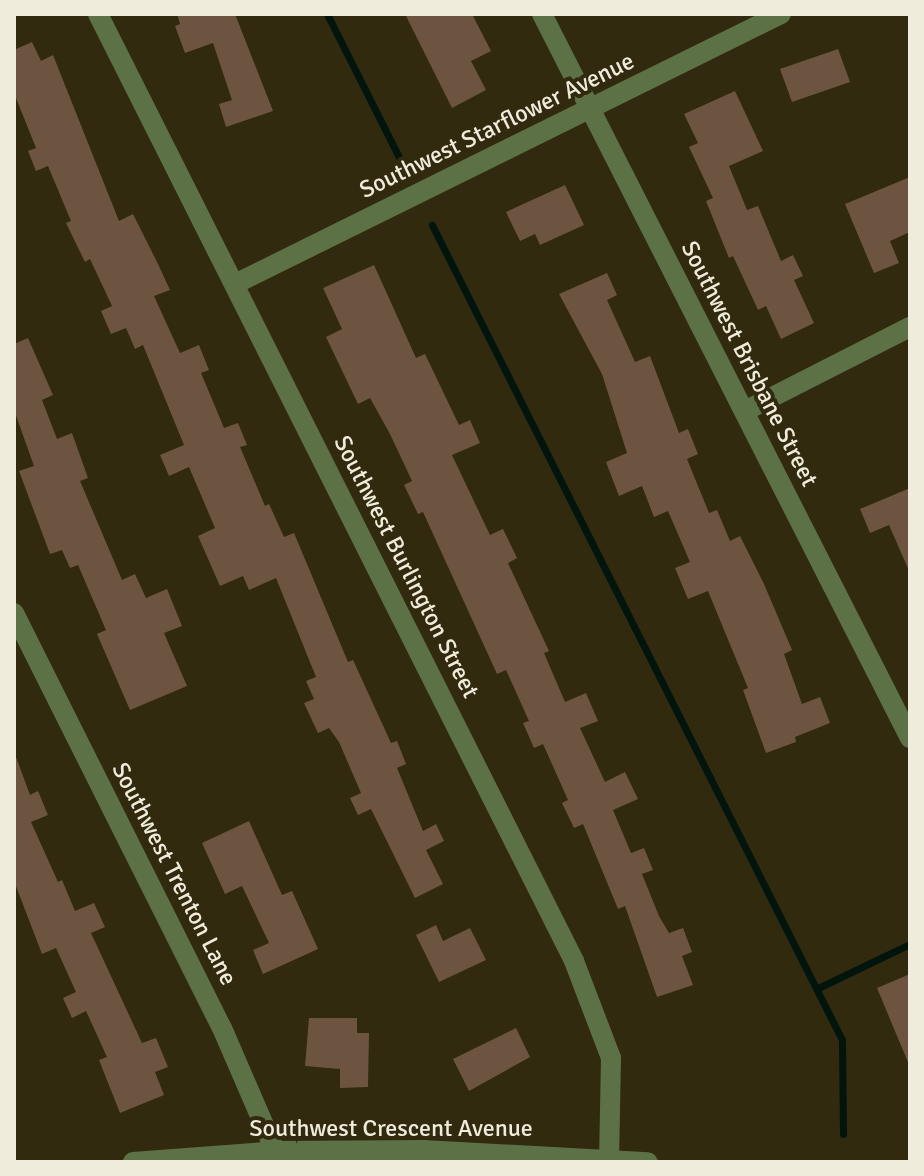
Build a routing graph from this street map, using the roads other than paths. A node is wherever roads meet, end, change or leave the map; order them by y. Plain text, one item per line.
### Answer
1 (98, 14) edge
2 (542, 14) edge
3 (781, 14) edge
4 (590, 110) junction
5 (235, 284) junction
6 (910, 327) edge
7 (745, 411) junction
8 (14, 613) edge
9 (904, 710) edge
10 (910, 738) edge
11 (279, 1156) edge
12 (609, 1158) junction
13 (133, 1162) edge
14 (648, 1162) edge

1 - 5 street, Southwest Burlington Street
2 - 4 street, Southwest Brisbane Street
3 - 4 street, Southwest Starflower Avenue
4 - 5 street, Southwest Starflower Avenue
4 - 7 street, Southwest Brisbane Street
5 - 12 street, Southwest Burlington Street
6 - 7 street
7 - 9 street, Southwest Brisbane Street
8 - 11 street, Southwest Trenton Lane
9 - 10 street, Southwest Brisbane Street
11 - 12 street, Southwest Crescent Avenue
11 - 13 street, Southwest Crescent Avenue
12 - 14 street, Southwest Crescent Avenue

